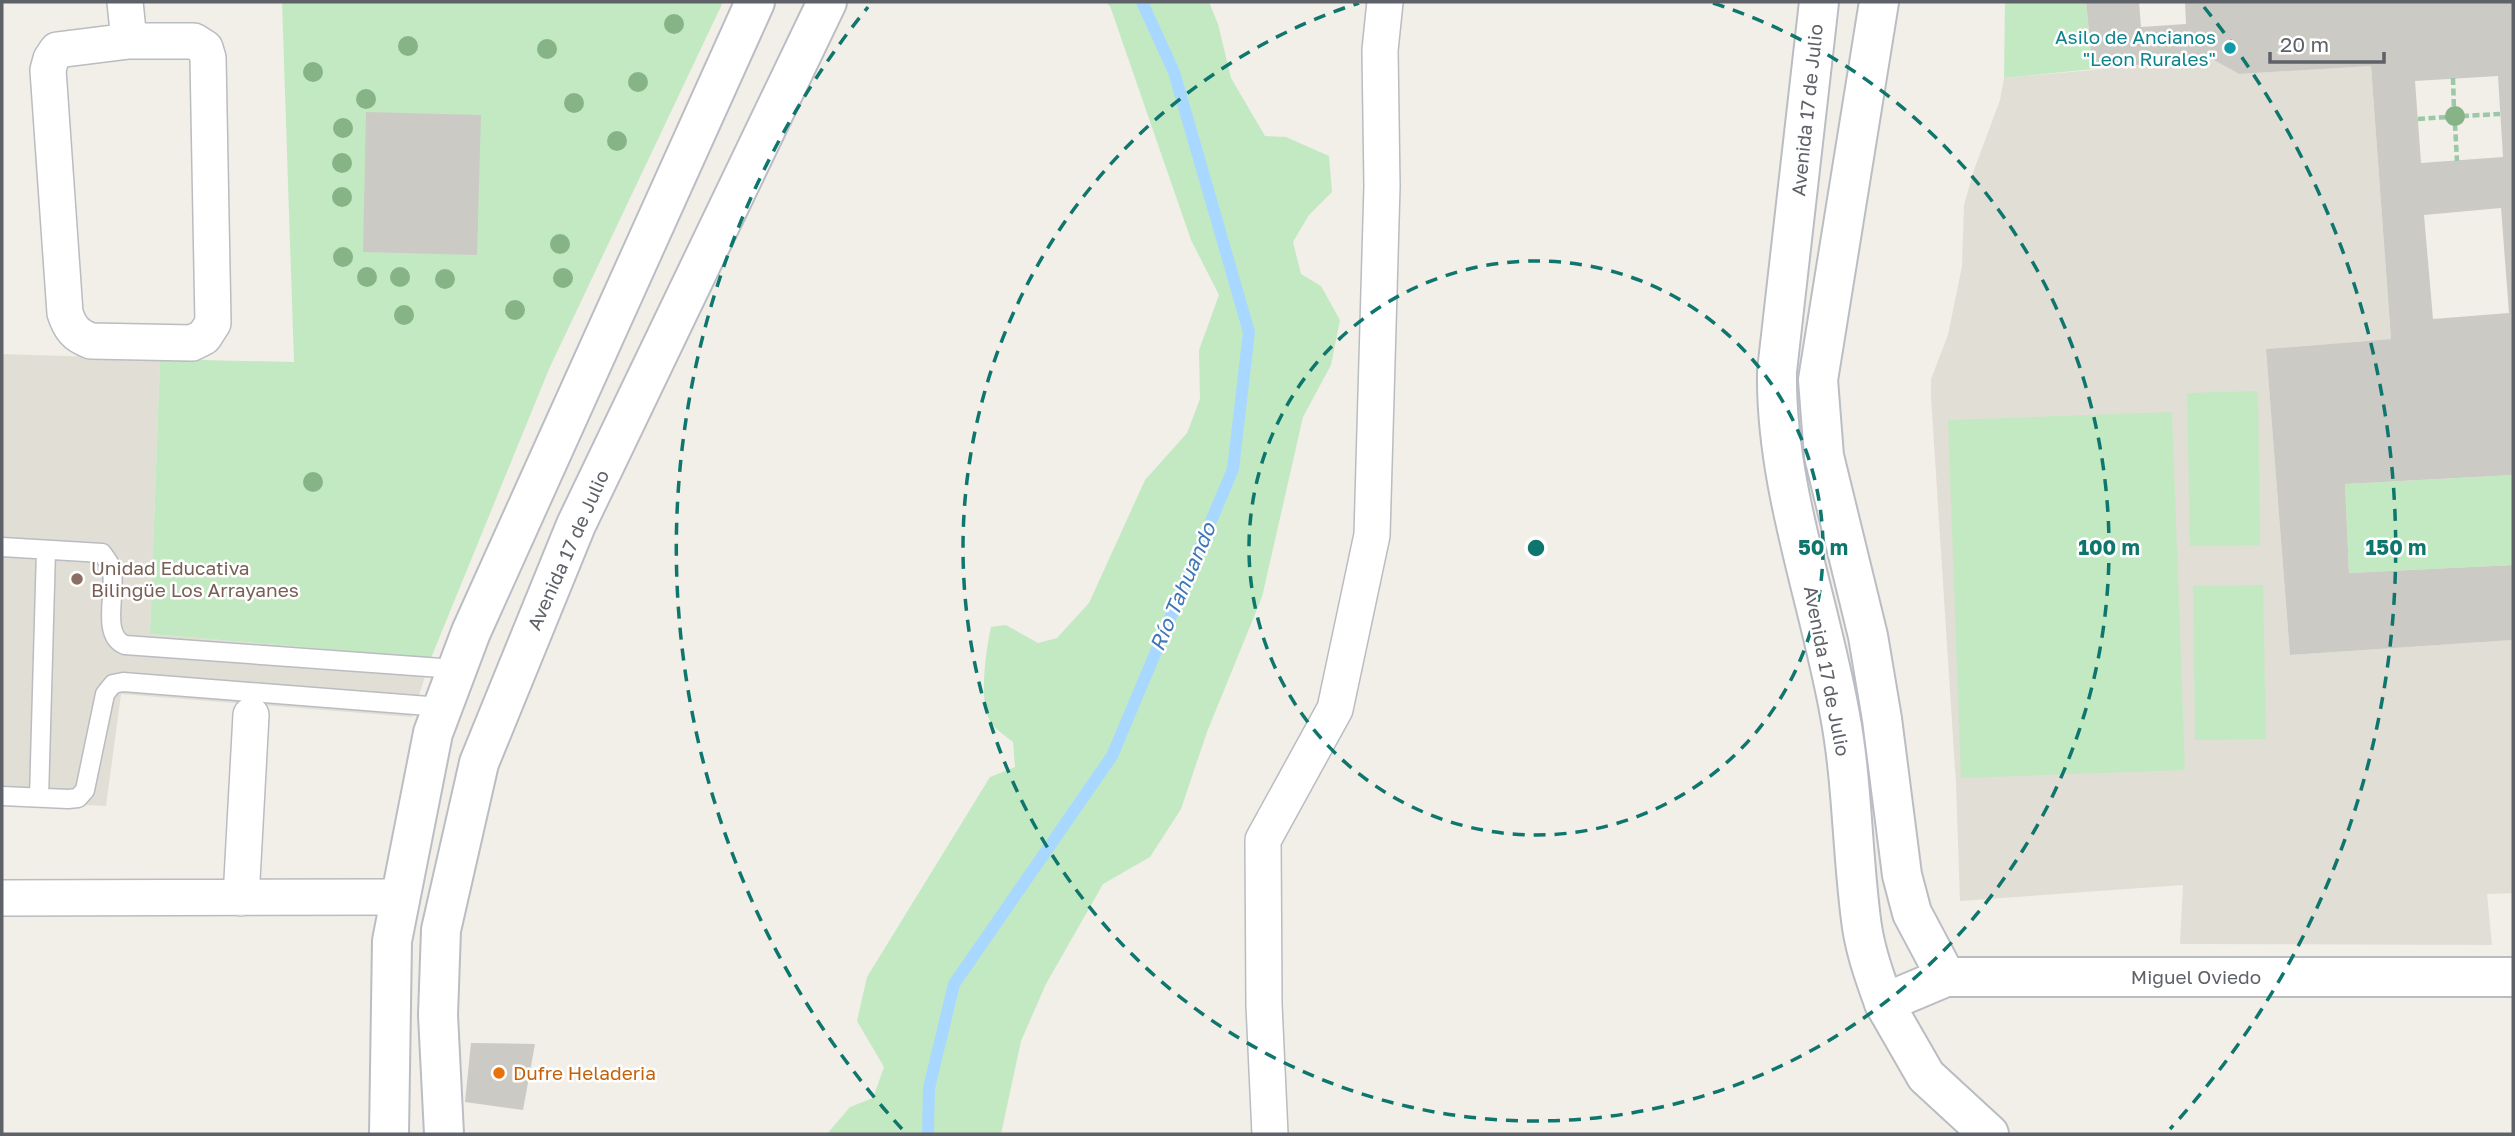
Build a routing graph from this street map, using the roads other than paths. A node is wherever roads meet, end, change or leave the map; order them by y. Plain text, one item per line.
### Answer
1 (125, 2) edge
2 (755, 2) edge
3 (827, 2) edge
4 (1385, 2) edge
5 (1819, 2) edge
6 (1879, 2) edge
7 (129, 41) junction
8 (2, 547) edge
9 (46, 550) junction
10 (455, 669) junction
11 (441, 707) junction
12 (251, 715) dead end
13 (2, 796) edge
14 (39, 798) junction
15 (400, 897) junction
16 (2, 898) edge
17 (241, 898) junction
18 (1946, 977) junction
19 (2513, 977) edge
20 (1884, 1003) junction
21 (389, 1134) edge
22 (444, 1134) edge
23 (1270, 1134) edge
24 (1989, 1134) edge

1 - 7 street
2 - 10 main road
3 - 22 main road, Avenida 17 de Julio
4 - 23 street
5 - 20 main road, Avenida 17 de Julio
6 - 18 main road
7 - 7 street
8 - 9 lane
9 - 10 lane
9 - 14 lane
10 - 11 main road
11 - 14 lane
11 - 15 main road
12 - 17 street
13 - 14 lane
15 - 17 street
15 - 21 main road
16 - 17 street
18 - 19 main road, Miguel Oviedo
18 - 20 main road, Miguel Oviedo
20 - 24 main road, Avenida 17 de Julio

